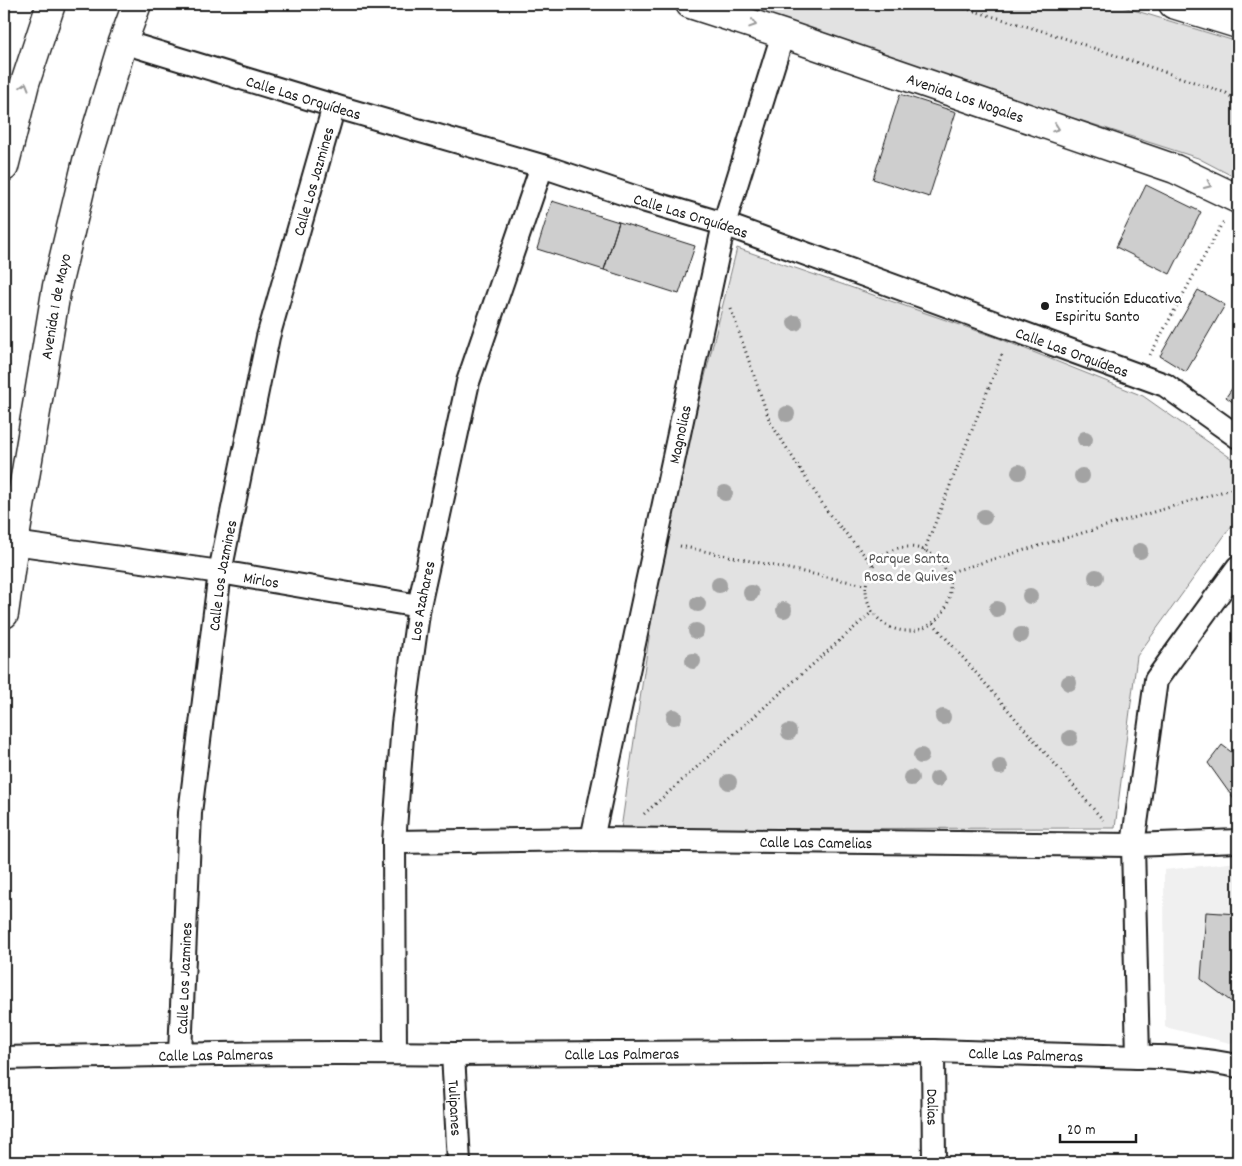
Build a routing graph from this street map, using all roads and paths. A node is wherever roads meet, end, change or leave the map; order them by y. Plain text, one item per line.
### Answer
1 (50, 4) edge
2 (137, 4) edge
3 (690, 4) edge
4 (950, 4) edge
5 (1173, 4) edge
6 (1238, 24) edge
7 (783, 34) junction
8 (123, 42) junction
9 (1238, 102) edge
10 (334, 106) junction
11 (4, 166) edge
12 (542, 166) junction
13 (1237, 199) edge
14 (724, 224) junction
15 (730, 306) dead end
16 (1006, 346) dead end
17 (1139, 376) junction
18 (1238, 437) edge
19 (1238, 487) edge
20 (656, 541) junction
21 (14, 543) junction
22 (924, 551) junction
23 (874, 565) junction
24 (1238, 567) edge
25 (220, 572) junction
26 (947, 573) junction
27 (865, 585) junction
28 (419, 606) junction
29 (872, 612) junction
30 (4, 614) edge
31 (934, 624) junction
32 (592, 839) junction
33 (616, 840) junction
34 (1238, 841) edge
35 (394, 842) junction
36 (1123, 845) junction
37 (932, 1052) junction
38 (395, 1053) junction
39 (180, 1054) junction
40 (453, 1054) junction
41 (1138, 1057) junction
42 (4, 1058) edge
43 (1238, 1066) edge
44 (459, 1162) edge
45 (934, 1162) edge

11 -> 1 main road
2 - 8 main road, Avenida 1 de Mayo
3 -> 7 main road, Avenida Los Nogales
4 - 9 path
5 - 6 main road
7 -> 13 main road, Avenida Los Nogales
7 - 14 street, Magnolias
8 - 10 street, Calle Las Orquídeas
8 - 21 main road, Avenida 1 de Mayo
10 - 12 street, Calle Las Orquídeas
10 - 25 street, Calle Los Jazmines
12 - 14 street, Calle Las Orquídeas
12 - 28 street, Los Azahares
13 - 17 path
14 - 17 street, Calle Las Orquídeas
14 - 20 street, Magnolias
15 - 23 path
16 - 22 path
17 - 18 street, Calle Las Orquídeas
19 - 26 path
20 - 27 path
20 - 32 street, Magnolias
21 - 25 street, Mirlos
21 - 30 main road, Avenida 1 de Mayo
22 - 23 path
22 - 26 path
23 - 27 path
24 - 36 street
25 - 28 street, Mirlos
25 - 39 street, Calle Los Jazmines
26 - 31 path
27 - 29 path
28 - 35 street, Los Azahares
29 - 31 path
29 - 33 path
31 - 36 path
32 - 33 street, Calle Las Camelias
32 - 35 street, Calle Las Camelias
33 - 36 street, Calle Las Camelias
34 - 36 street, Calle Las Camelias
35 - 38 street, Los Azahares
36 - 41 street
37 - 40 street, Calle Las Palmeras
37 - 41 street, Calle Las Palmeras
37 - 45 street, Dalias
38 - 39 street, Calle Las Palmeras
38 - 40 street, Calle Las Palmeras
39 - 42 street, Calle Las Palmeras
40 - 44 street, Tulipanes
41 - 43 street, Calle Las Palmeras

